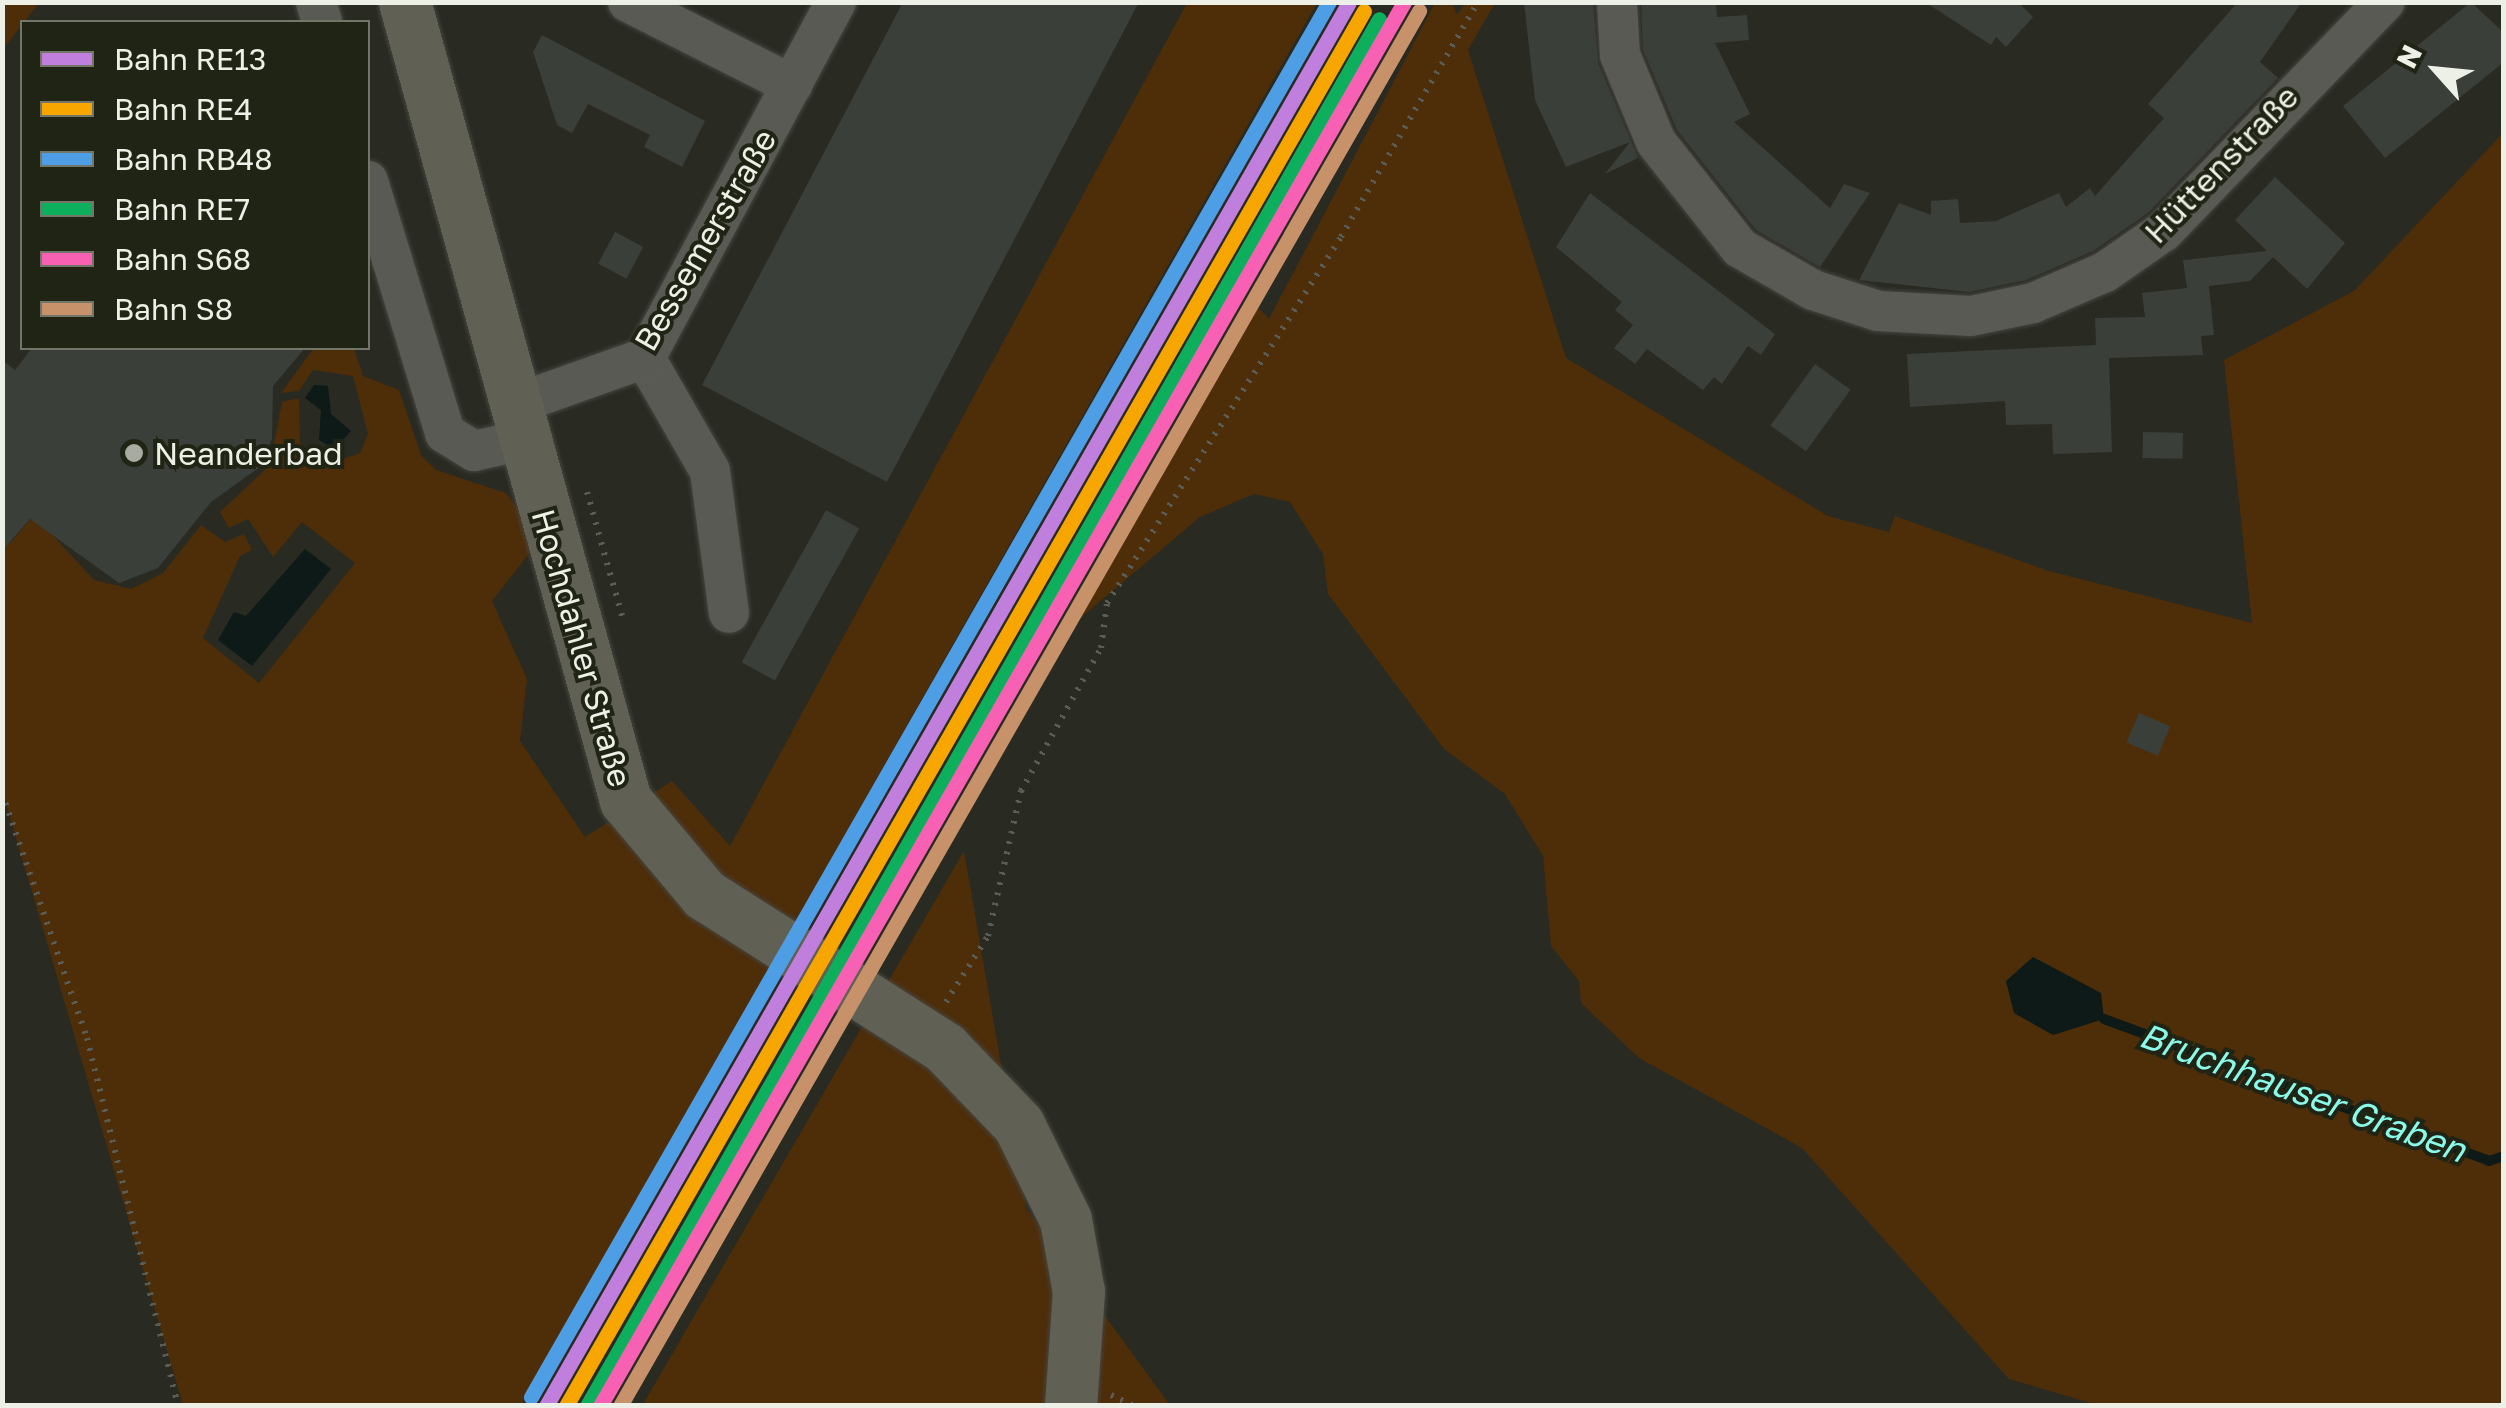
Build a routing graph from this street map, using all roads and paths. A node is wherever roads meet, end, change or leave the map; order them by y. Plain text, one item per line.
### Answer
1 (405, 2) edge
2 (628, 2) edge
3 (836, 2) edge
4 (1478, 2) edge
5 (1617, 2) edge
6 (2384, 2) edge
7 (792, 85) junction
8 (370, 189) edge
9 (645, 358) junction
10 (518, 423) junction
11 (730, 613) dead end
12 (2, 793) edge
13 (915, 1016) junction
14 (1086, 1399) edge
15 (178, 1406) edge
16 (1134, 1406) edge

1 - 10 main road, Hochdahler Straße
2 - 7 street
3 - 7 street, Bessemerstraße
4 - 13 path
5 - 6 street, Hüttenstraße
7 - 9 street, Bessemerstraße
8 - 10 street, Bessemerstraße
9 - 10 street, Bessemerstraße
9 - 11 street
10 - 13 main road, Hochdahler Straße
12 - 15 path
13 - 14 main road, Hochdahler Straße
14 - 16 path

